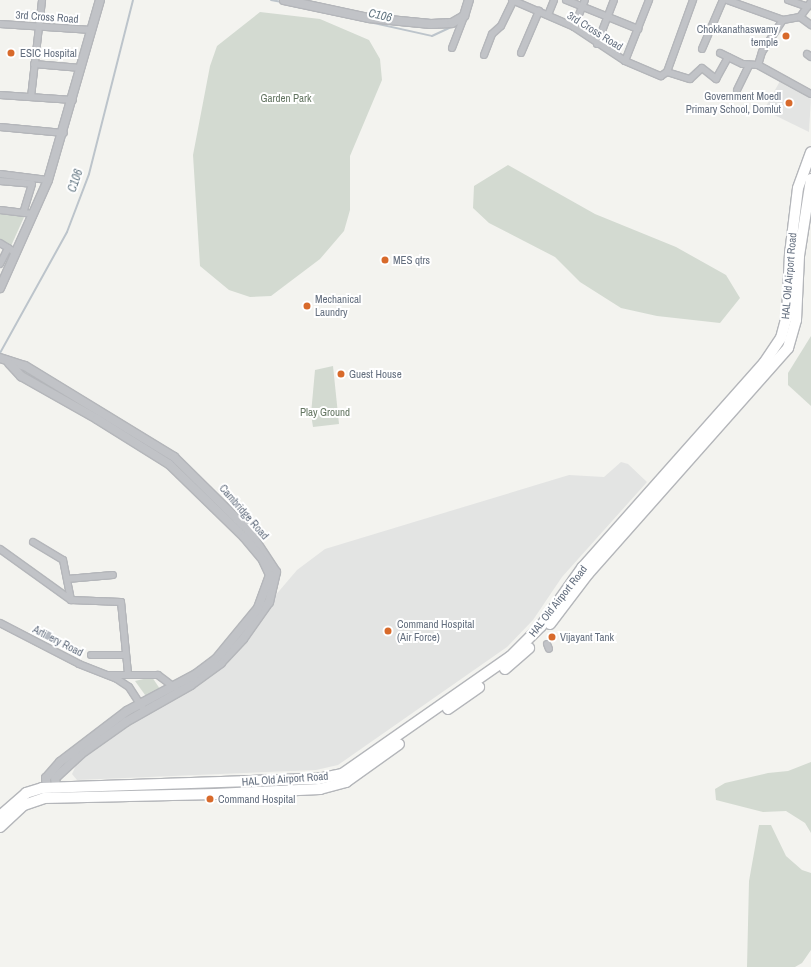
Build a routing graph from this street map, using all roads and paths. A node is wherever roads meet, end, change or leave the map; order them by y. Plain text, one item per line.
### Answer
1 (42, 0) edge
2 (100, 0) edge
3 (284, 0) edge
4 (470, 0) edge
5 (512, 0) edge
6 (554, 0) edge
7 (566, 0) edge
8 (614, 0) edge
9 (649, 0) edge
10 (693, 0) edge
11 (723, 0) edge
12 (727, 0) edge
13 (788, 0) edge
14 (525, 2) edge
15 (583, 3) edge
16 (809, 5) edge
17 (539, 11) junction
18 (548, 15) junction
19 (464, 16) junction
20 (608, 16) junction
21 (800, 17) junction
22 (783, 20) junction
23 (0, 24) edge
24 (811, 25) edge
25 (39, 26) junction
26 (574, 27) junction
27 (638, 29) junction
28 (92, 30) junction
29 (597, 44) junction
30 (452, 48) dead end
31 (702, 49) dead end
32 (521, 53) dead end
33 (720, 53) dead end
34 (484, 55) dead end
35 (728, 57) junction
36 (625, 60) junction
37 (34, 64) junction
38 (749, 65) junction
39 (758, 65) junction
40 (81, 68) junction
41 (668, 72) junction
42 (738, 90) dead end
43 (0, 94) edge
44 (811, 94) edge
45 (31, 97) junction
46 (73, 100) junction
47 (0, 127) edge
48 (64, 133) junction
49 (811, 152) edge
50 (0, 174) edge
51 (811, 179) edge
52 (48, 180) junction
53 (0, 181) edge
54 (0, 210) edge
55 (23, 213) junction
56 (33, 214) junction
57 (0, 243) edge
58 (8, 248) junction
59 (16, 253) junction
60 (0, 264) edge
61 (0, 288) edge
62 (0, 358) edge
63 (33, 542) dead end
64 (0, 549) edge
65 (113, 575) dead end
66 (67, 580) junction
67 (71, 600) junction
68 (0, 623) edge
69 (91, 655) dead end
70 (126, 655) junction
71 (515, 657) junction
72 (128, 674) junction
73 (108, 675) junction
74 (175, 689) junction
75 (140, 703) junction
76 (145, 711) junction
77 (52, 793) junction
78 (0, 816) edge
79 (0, 826) edge

1 - 25 street
2 - 28 street
3 - 19 street
4 - 19 street
5 - 14 street, 3rd Cross Road
5 - 34 street
6 - 18 street
7 - 15 street
8 - 20 street
9 - 27 street
10 - 41 street
11 - 31 street
12 - 22 street
13 - 16 street
14 - 17 street, 3rd Cross Road
15 - 20 street
15 - 26 street
16 - 21 street
17 - 18 street, 3rd Cross Road
17 - 32 street
18 - 26 street, 3rd Cross Road
19 - 30 street
20 - 27 street
20 - 29 street
21 - 22 street
21 - 24 street
22 - 39 street
23 - 25 street, 3rd Cross Road
25 - 28 street, 3rd Cross Road
25 - 37 street
26 - 29 street, 3rd Cross Road
27 - 36 street
28 - 40 street
29 - 36 street, 3rd Cross Road
33 - 35 street
35 - 38 street
35 - 41 street
36 - 41 street, 3rd Cross Road
37 - 40 street
37 - 45 street
38 - 39 street
38 - 42 street
39 - 44 street
40 - 46 street
43 - 45 street
45 - 46 street
46 - 48 street
47 - 48 street
48 - 52 street
49 - 71 main road, HAL Old Airport Road
50 - 52 street
51 - 71 main road, HAL Old Airport Road
52 - 56 street
53 - 55 street
54 - 55 street
55 - 56 street
56 - 59 street
57 - 58 street
58 - 59 street
58 - 60 street
59 - 61 street
62 - 74 street, Cambridge Road
63 - 66 street
64 - 67 street
65 - 66 street
66 - 67 street
67 - 70 street
68 - 73 street, Artillery Road
69 - 70 street
70 - 72 street
71 - 77 main road, HAL Old Airport Road
72 - 73 street, Artillery Road
72 - 74 street, Artillery Road
73 - 75 street, Artillery Road
74 - 75 street, Cambridge Road
74 - 76 street, Cambridge Road
75 - 76 street, Artillery Road
75 - 77 street, Cambridge Road
76 - 77 street, Cambridge Road
77 - 78 main road, HAL Old Airport Road
77 - 79 main road, HAL Old Airport Road

